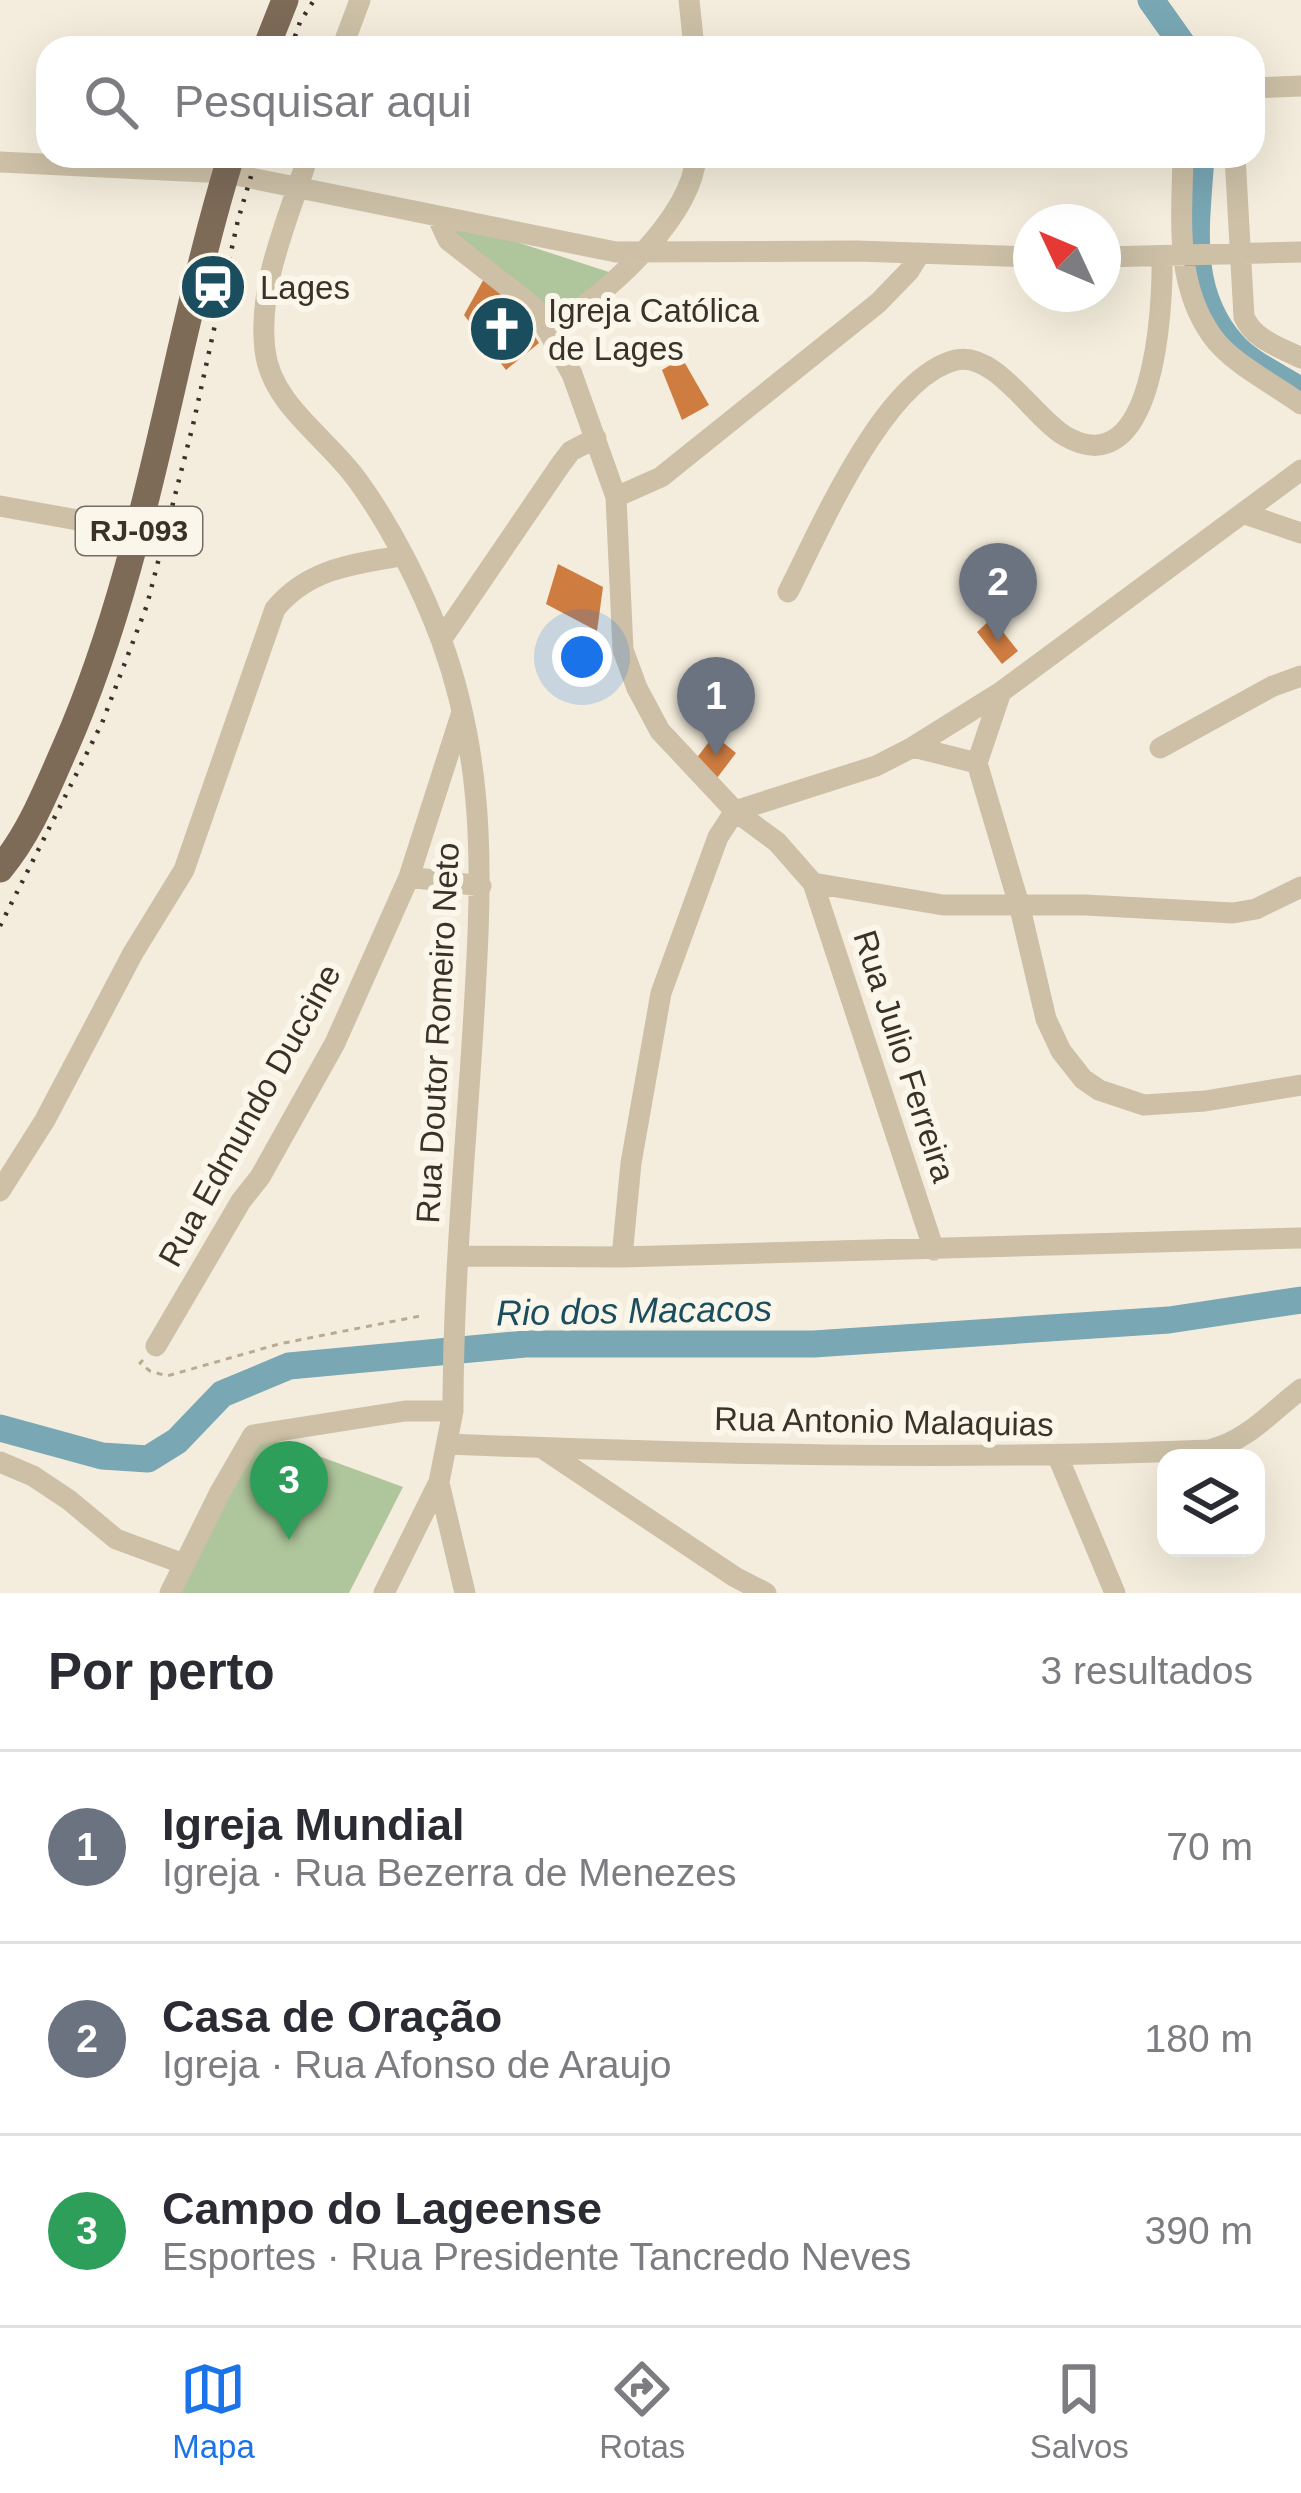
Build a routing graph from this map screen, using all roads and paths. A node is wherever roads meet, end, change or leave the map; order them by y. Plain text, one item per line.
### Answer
1 (285, 0) edge
2 (360, 0) edge
3 (689, 0) edge
4 (271, 36) edge
5 (346, 36) edge
6 (693, 36) edge
7 (1301, 86) edge
8 (1265, 88) edge
9 (0, 162) edge
10 (36, 162) edge
11 (228, 168) edge
12 (240, 168) edge
13 (304, 168) edge
14 (693, 168) edge
15 (1183, 168) edge
16 (1235, 168) edge
17 (298, 188) junction
18 (436, 216) junction
19 (1301, 252) edge
20 (643, 253) junction
21 (920, 253) junction
22 (1232, 254) junction
23 (1013, 256) edge
24 (1178, 256) junction
25 (1121, 257) edge
26 (549, 329) junction
27 (1301, 358) edge
28 (1301, 404) edge
29 (596, 438) junction
30 (1301, 470) edge
31 (616, 497) junction
32 (0, 506) edge
33 (1245, 514) junction
34 (139, 531) junction
35 (1301, 533) edge
36 (400, 556) junction
37 (788, 592) dead end
38 (441, 640) junction
39 (1301, 676) edge
40 (1001, 692) junction
41 (463, 709) junction
42 (913, 748) junction
43 (1160, 748) dead end
44 (977, 763) junction
45 (735, 812) junction
46 (0, 869) edge
47 (410, 877) junction
48 (813, 883) junction
49 (481, 886) junction
50 (1301, 887) edge
51 (1020, 908) junction
52 (1301, 1085) edge
53 (0, 1191) edge
54 (1301, 1238) edge
55 (934, 1250) junction
56 (460, 1256) junction
57 (622, 1257) junction
58 (420, 1316) dead end
59 (156, 1346) joint
60 (1301, 1389) edge
61 (453, 1411) junction
62 (447, 1444) junction
63 (542, 1448) junction
64 (1058, 1456) junction
65 (0, 1462) edge
66 (439, 1482) junction
67 (184, 1564) junction
68 (170, 1593) edge
69 (384, 1593) edge
70 (465, 1593) edge
71 (766, 1593) edge
72 (1114, 1593) edge

1 - 4 main road
2 - 5 street
3 - 6 street
7 - 8 street
9 - 10 street
11 - 34 main road, RJ-093
12 - 17 street
13 - 17 street, Rua Doutor Romeiro Neto
14 - 20 street
15 - 24 street
16 - 22 street
17 - 18 street
17 - 36 street, Rua Doutor Romeiro Neto
18 - 20 street
18 - 26 street
19 - 22 street
20 - 21 street
20 - 26 street
21 - 23 street
21 - 31 street
22 - 24 street
22 - 27 street
24 - 25 street
24 - 28 street
24 - 37 street
26 - 29 street
29 - 31 street
29 - 38 street
30 - 33 street
31 - 45 street
32 - 34 street
33 - 35 street
33 - 40 street
34 - 46 main road, RJ-093
36 - 38 street, Rua Doutor Romeiro Neto
36 - 53 street
38 - 41 street, Rua Doutor Romeiro Neto
39 - 43 street
40 - 42 street
40 - 44 street
41 - 47 street, Rua Edmundo Duccine
41 - 49 street, Rua Doutor Romeiro Neto
42 - 44 street
42 - 45 street
44 - 51 street
45 - 48 street
45 - 57 street
47 - 49 street
47 - 59 street, Rua Edmundo Duccine
48 - 51 street
48 - 55 street, Rua Julio Ferreira
49 - 56 street, Rua Doutor Romeiro Neto
50 - 51 street
51 - 52 street
54 - 55 street
55 - 57 street
56 - 57 street
56 - 61 street, Rua Doutor Romeiro Neto
58 - 59 path
60 - 64 street, Rua Antonio Malaquias
61 - 62 street, Rua Doutor Romeiro Neto
61 - 67 street
62 - 63 street, Rua Antonio Malaquias
62 - 66 street, Rua Doutor Romeiro Neto
63 - 64 street, Rua Antonio Malaquias
63 - 71 street
64 - 72 street
65 - 67 street
66 - 69 street
66 - 70 street
67 - 68 street

